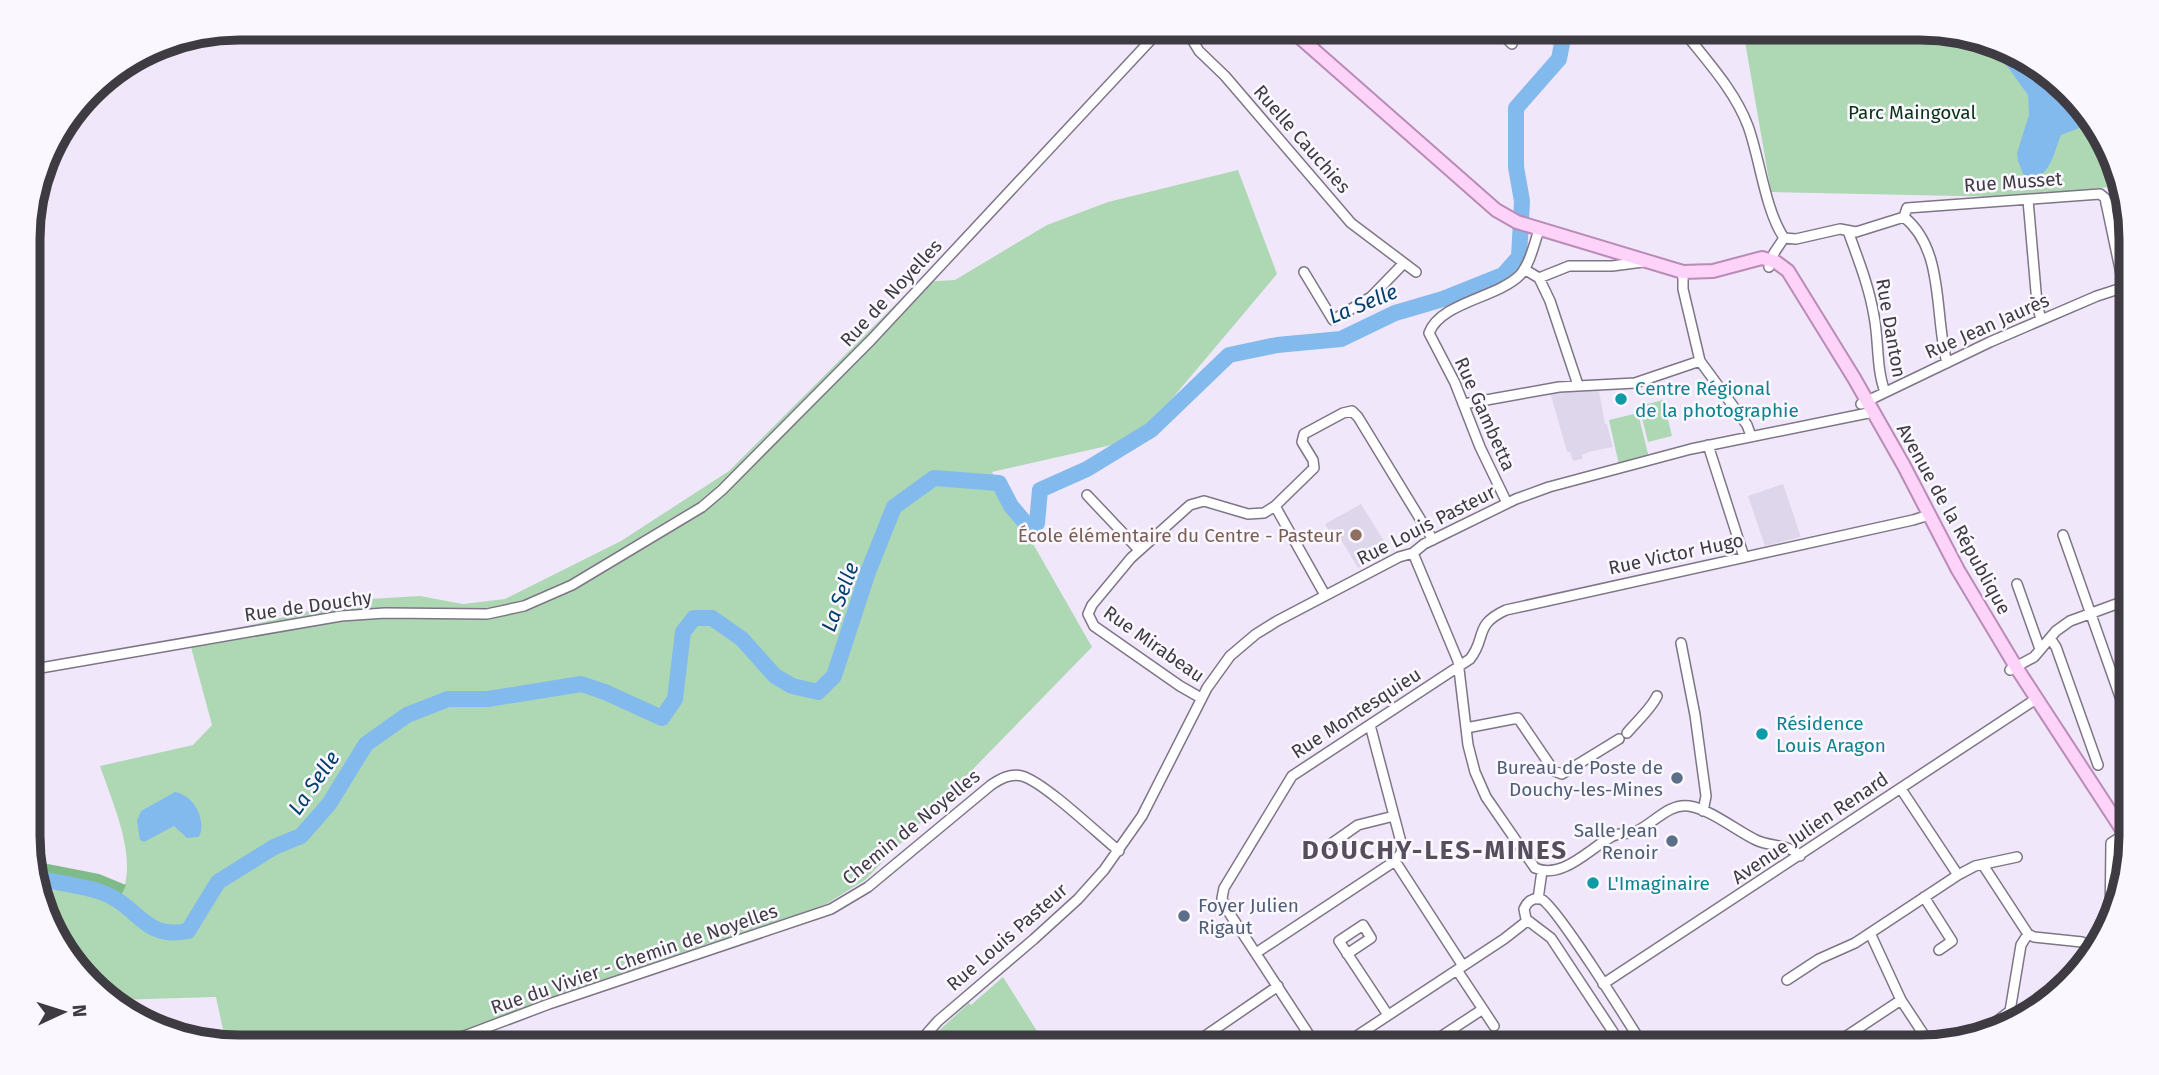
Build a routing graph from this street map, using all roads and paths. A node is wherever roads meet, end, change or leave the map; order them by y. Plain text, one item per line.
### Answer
1 (1150, 40) edge
2 (1193, 40) edge
3 (1303, 40) edge
4 (1509, 40) edge
5 (1690, 40) edge
6 (1513, 44) dead end
7 (2028, 200) junction
8 (2115, 203) edge
9 (2106, 204) junction
10 (1904, 217) junction
11 (1535, 229) junction
12 (1848, 231) junction
13 (1784, 239) junction
14 (2119, 255) edge
15 (1644, 261) junction
16 (1404, 263) junction
17 (1770, 264) junction
18 (1524, 269) junction
19 (1304, 272) dead end
20 (1416, 272) dead end
21 (1683, 272) junction
22 (1539, 278) junction
23 (2119, 288) edge
24 (2041, 320) junction
25 (1700, 361) junction
26 (1947, 363) junction
27 (1578, 385) junction
28 (1885, 393) junction
29 (1464, 404) junction
30 (1867, 407) junction
31 (1751, 436) junction
32 (1708, 445) junction
33 (1087, 495) dead end
34 (1507, 503) junction
35 (1275, 506) junction
36 (1926, 516) junction
37 (2063, 535) dead end
38 (1433, 540) junction
39 (1139, 551) junction
40 (1413, 553) junction
41 (623, 555) joint
42 (1744, 557) junction
43 (2017, 584) dead end
44 (1325, 595) junction
45 (2119, 603) edge
46 (2090, 613) junction
47 (2050, 638) junction
48 (1681, 643) dead end
49 (2040, 649) junction
50 (1460, 666) junction
51 (40, 668) edge
52 (2013, 669) junction
53 (2119, 694) edge
54 (1657, 696) dead end
55 (1201, 698) junction
56 (2033, 701) junction
57 (1370, 725) junction
58 (1466, 728) junction
59 (2098, 765) dead end
60 (1900, 789) junction
61 (1703, 811) junction
62 (1394, 816) junction
63 (2119, 830) edge
64 (2119, 841) edge
65 (1331, 844) dead end
66 (1119, 851) junction
67 (1800, 856) junction
68 (2017, 857) dead end
69 (1395, 861) junction
70 (1983, 865) junction
71 (1542, 871) junction
72 (1958, 874) junction
73 (2110, 891) edge
74 (1924, 897) junction
75 (1538, 899) junction
76 (1550, 908) junction
77 (805, 919) joint
78 (1527, 920) junction
79 (1536, 926) junction
80 (1870, 933) junction
81 (2028, 934) junction
82 (2086, 945) edge
83 (1938, 950) dead end
84 (1256, 953) junction
85 (1347, 954) dead end
86 (1460, 968) junction
87 (1787, 980) dead end
88 (1603, 984) junction
89 (1278, 986) junction
90 (1901, 1000) junction
91 (1483, 1009) junction
92 (1388, 1016) junction
93 (2004, 1016) edge
94 (1494, 1026) dead end
95 (1207, 1034) edge
96 (1309, 1034) edge
97 (1360, 1034) edge
98 (1444, 1034) edge
99 (1615, 1034) edge
100 (1636, 1034) edge
101 (1850, 1034) edge
102 (1923, 1034) edge
103 (466, 1035) edge
104 (926, 1035) edge

1 - 41 street, Rue de Noyelles
2 - 16 street, Ruelle Cauchies
3 - 11 main road
4 - 6 street
5 - 13 street
7 - 9 street, Rue Musset
7 - 10 street, Rue Musset
7 - 24 street
8 - 9 street, Rue Musset
9 - 14 street
10 - 12 street
10 - 26 street
11 - 15 main road
11 - 18 street
12 - 13 street
12 - 28 street, Rue Danton
13 - 17 street
15 - 21 main road
15 - 22 street
16 - 19 street
16 - 20 street, Ruelle Cauchies
17 - 21 main road
17 - 30 main road, Avenue de la République
18 - 22 street
18 - 29 street, Rue Gambetta
21 - 25 street
22 - 27 street
23 - 24 street, Rue Jean Jaurès
24 - 26 street, Rue Jean Jaurès
25 - 27 street
25 - 31 street
26 - 28 street, Rue Jean Jaurès
27 - 29 street
28 - 30 street, Rue Jean Jaurès
29 - 34 street, Rue Gambetta
30 - 31 street, Rue Louis Pasteur
30 - 36 main road, Avenue de la République
31 - 32 street, Rue Louis Pasteur
32 - 34 street, Rue Louis Pasteur
32 - 42 street
33 - 39 street
34 - 38 street, Rue Louis Pasteur
35 - 38 street
35 - 39 street
35 - 44 street
36 - 42 street, Rue Victor Hugo
36 - 52 main road, Avenue de la République
37 - 46 street
38 - 40 street, Rue Louis Pasteur
39 - 55 street, Rue Mirabeau
40 - 44 street, Rue Louis Pasteur
40 - 50 street
41 - 51 street, Rue de Douchy
42 - 50 street, Rue Victor Hugo
43 - 49 street, Avenue de la République
44 - 55 street, Rue Louis Pasteur
45 - 46 street
46 - 47 street
46 - 53 street
47 - 49 street
47 - 59 street
48 - 61 street
49 - 52 street
50 - 57 street, Rue Montesquieu
50 - 58 street
52 - 56 main road, Avenue de la République
54 - 58 street
55 - 66 street, Rue Louis Pasteur
56 - 60 street, Avenue Julien Renard
56 - 63 main road, Avenue de la République
57 - 62 street
57 - 84 street, Rue Montesquieu
58 - 71 street
60 - 67 street, Avenue Julien Renard
60 - 72 street
61 - 67 street
61 - 71 street
62 - 65 street
62 - 69 street
64 - 73 street, Avenue de la République
66 - 77 street, Chemin de Noyelles
66 - 104 street, Rue Louis Pasteur
67 - 88 street, Avenue Julien Renard
68 - 70 street
69 - 84 street
69 - 86 street
70 - 72 street
70 - 81 street
71 - 75 street
72 - 74 street
74 - 80 street
74 - 83 street
75 - 76 street
75 - 78 street
76 - 79 street
76 - 88 street
77 - 103 street, Rue du Vivier - Chemin de Noyelles
78 - 79 street
78 - 86 street
79 - 99 street
80 - 87 street
80 - 90 street
81 - 82 street
81 - 93 street
84 - 89 street, Rue Montesquieu
85 - 92 street
86 - 91 street
86 - 92 street
88 - 100 street
89 - 95 street
89 - 96 street, Rue Montesquieu
90 - 101 street
90 - 102 street
91 - 94 street
91 - 98 street
92 - 97 street

